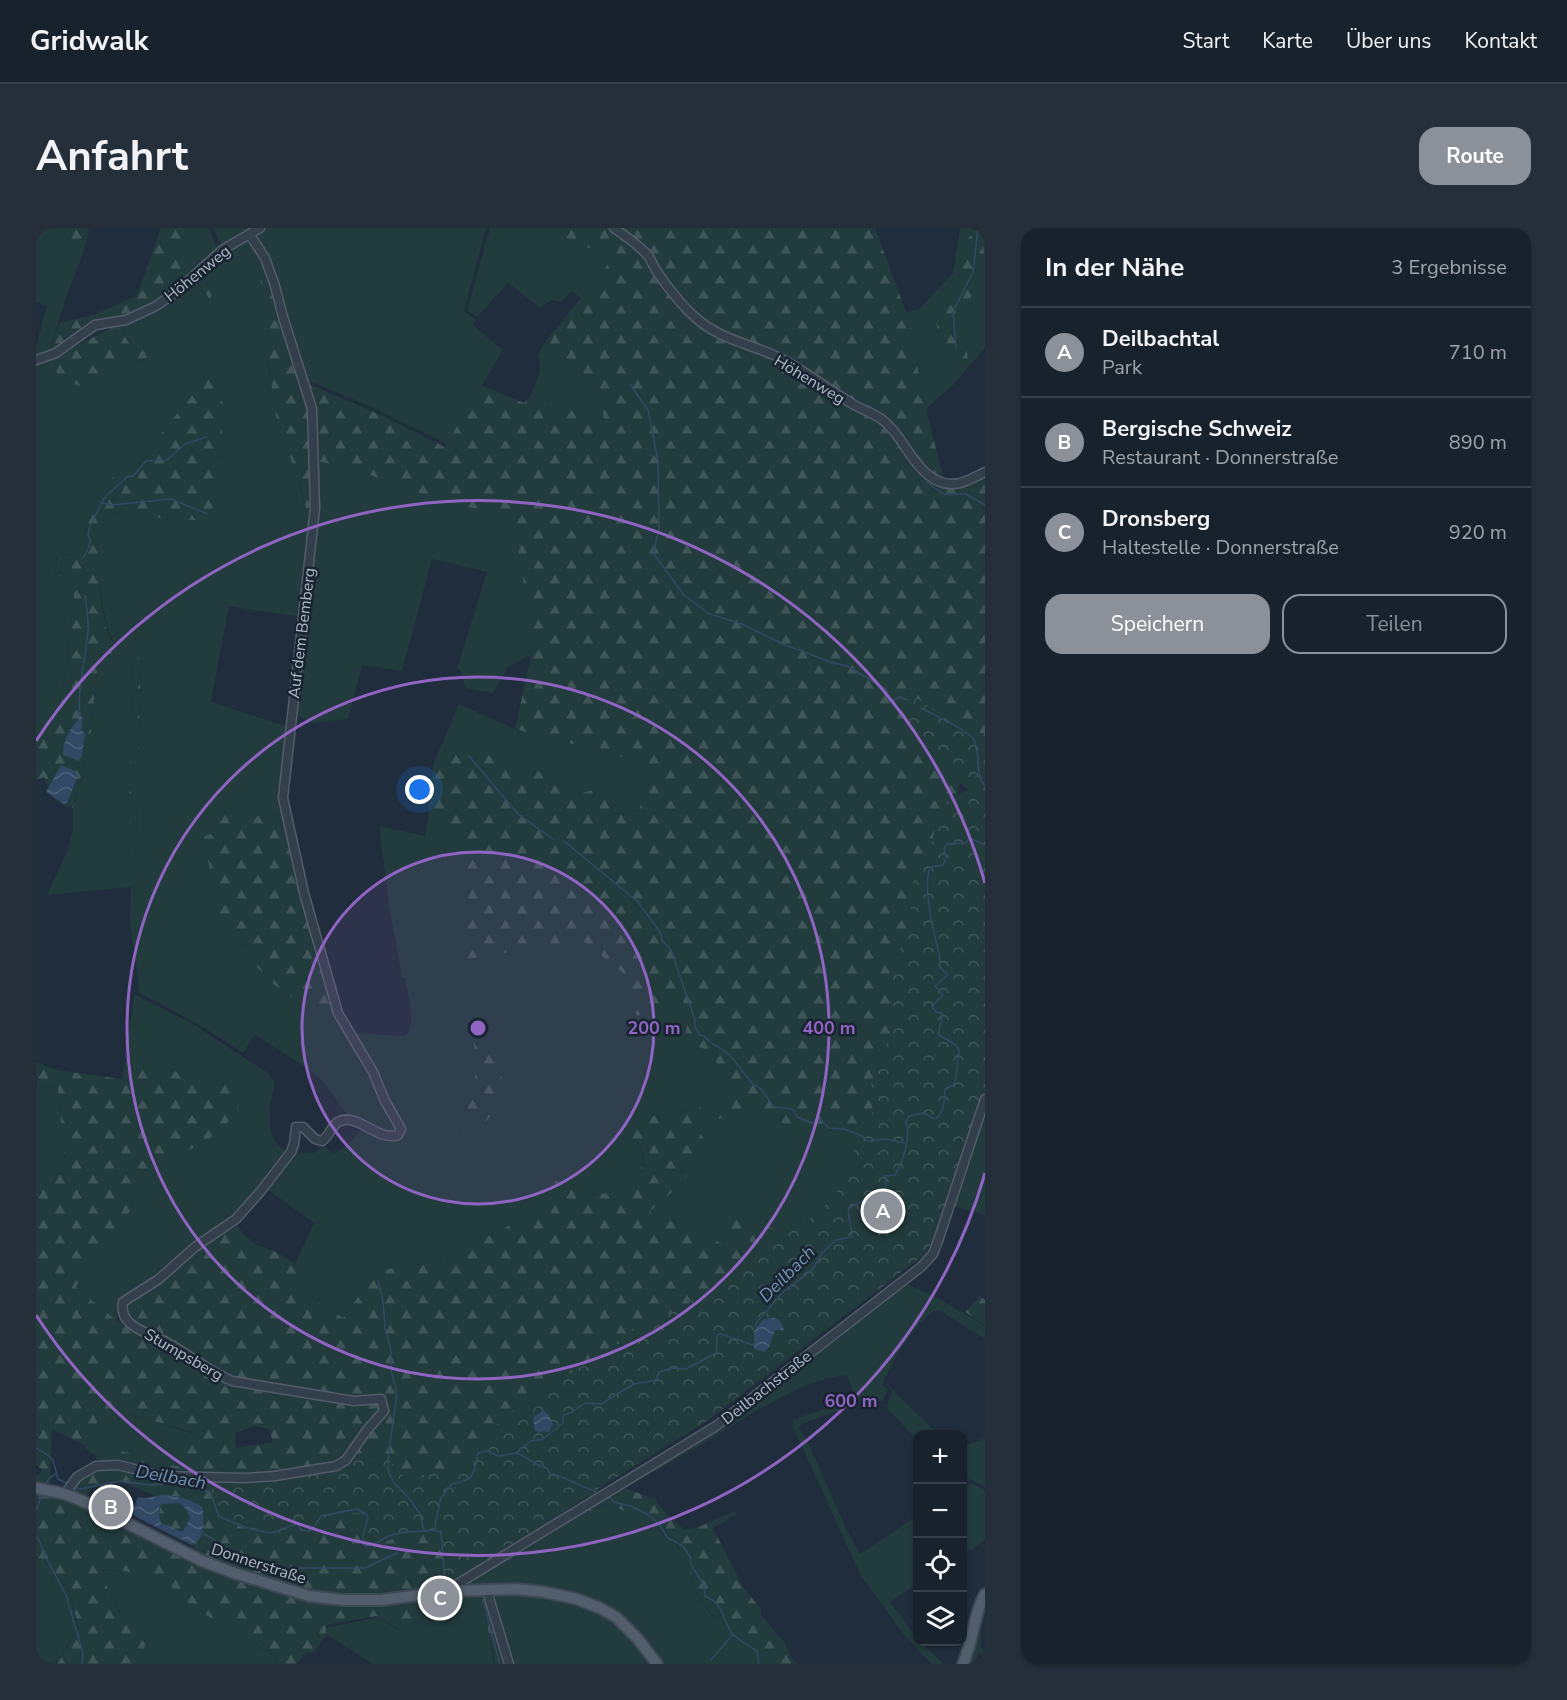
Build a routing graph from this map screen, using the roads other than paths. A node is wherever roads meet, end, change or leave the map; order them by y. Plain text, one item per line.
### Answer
1 (260, 228) edge
2 (614, 228) edge
3 (250, 235) junction
4 (36, 360) edge
5 (985, 472) edge
6 (348, 1032) joint
7 (985, 1099) edge
8 (36, 1488) edge
9 (66, 1491) junction
10 (452, 1591) junction
11 (487, 1591) junction
12 (985, 1594) edge
13 (509, 1664) edge
14 (657, 1664) edge
15 (963, 1664) edge

1 - 3 street, Höhenweg
2 - 5 street, Höhenweg
3 - 4 street, Höhenweg
3 - 6 street, Auf dem Bemberg
6 - 9 street, Stumpsberg
7 - 10 street, Deilbachstraße
8 - 9 main road, Donnerstraße
9 - 10 main road, Donnerstraße
10 - 11 main road, Donnerstraße
11 - 13 street
11 - 14 main road, Donnerstraße
12 - 15 main road

